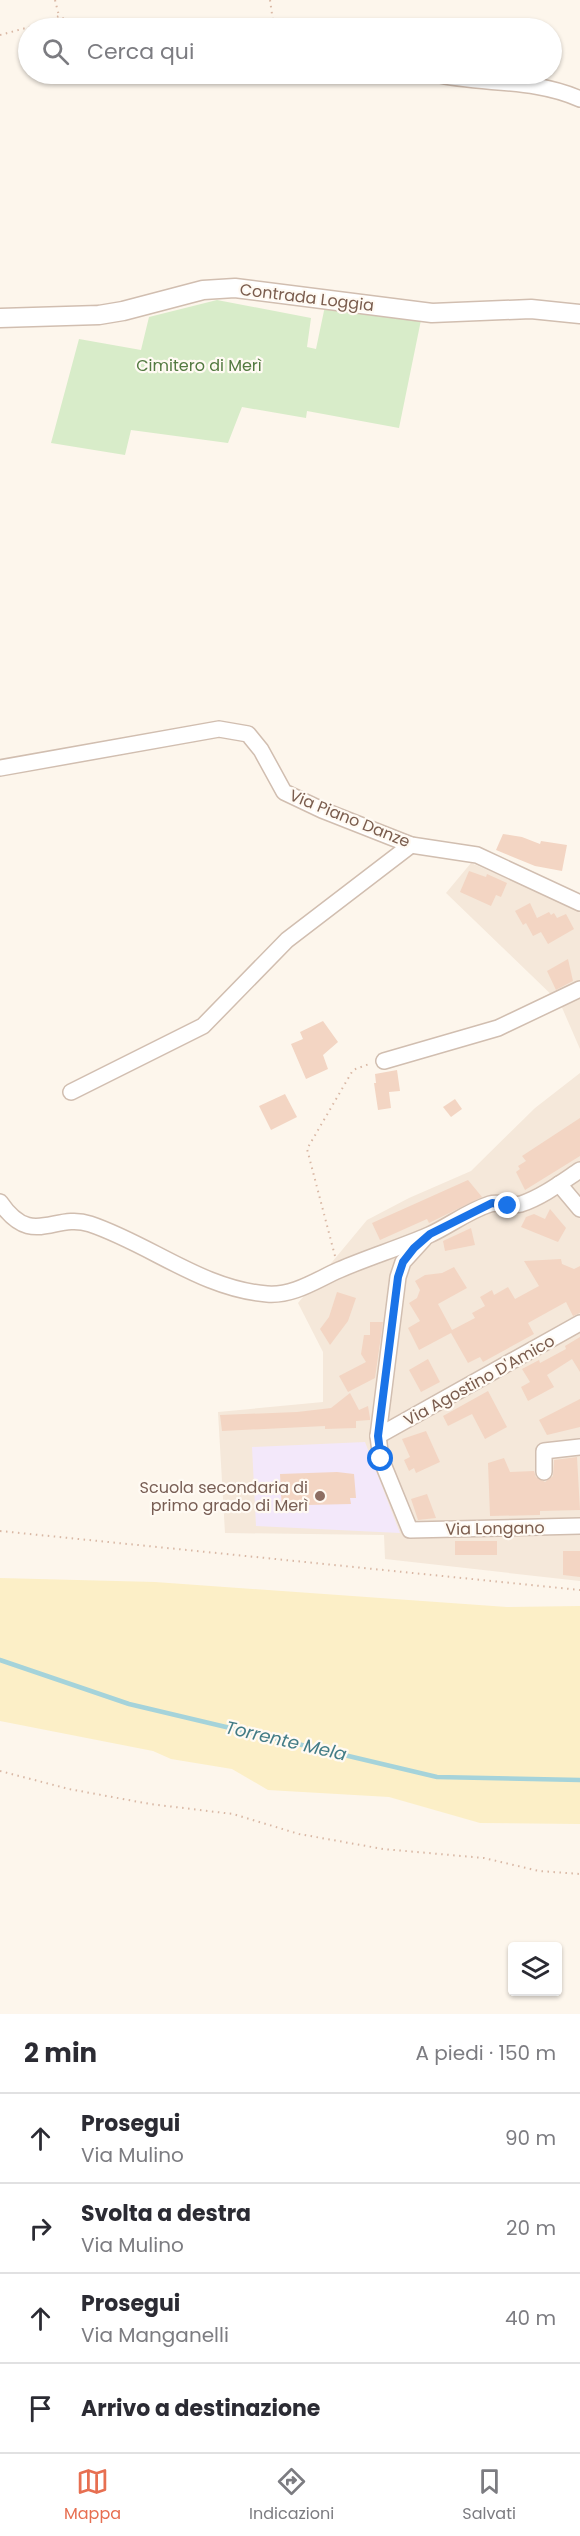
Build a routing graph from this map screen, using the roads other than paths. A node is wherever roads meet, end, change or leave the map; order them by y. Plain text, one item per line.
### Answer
1 (520, 84) edge
2 (580, 99) edge
3 (580, 314) edge
4 (0, 318) edge
5 (0, 768) edge
6 (411, 845) junction
7 (580, 903) edge
8 (580, 989) edge
9 (384, 1061) road end
10 (71, 1092) dead end
11 (580, 1170) edge
12 (559, 1184) junction
13 (0, 1202) edge
14 (580, 1209) edge
15 (430, 1234) junction
16 (580, 1323) edge
17 (378, 1436) junction
18 (580, 1447) edge
19 (544, 1472) dead end
20 (580, 1526) edge

1 - 2 street
3 - 4 street, Contrada Loggia
5 - 6 street, Via Piano Danze
6 - 7 street, Via Piano Danze
6 - 10 street
8 - 9 street
11 - 12 street
12 - 14 street
12 - 15 street
13 - 15 street
15 - 17 street
16 - 17 street, Via Agostino D'Amico
17 - 20 street, Via Longano
18 - 19 street

